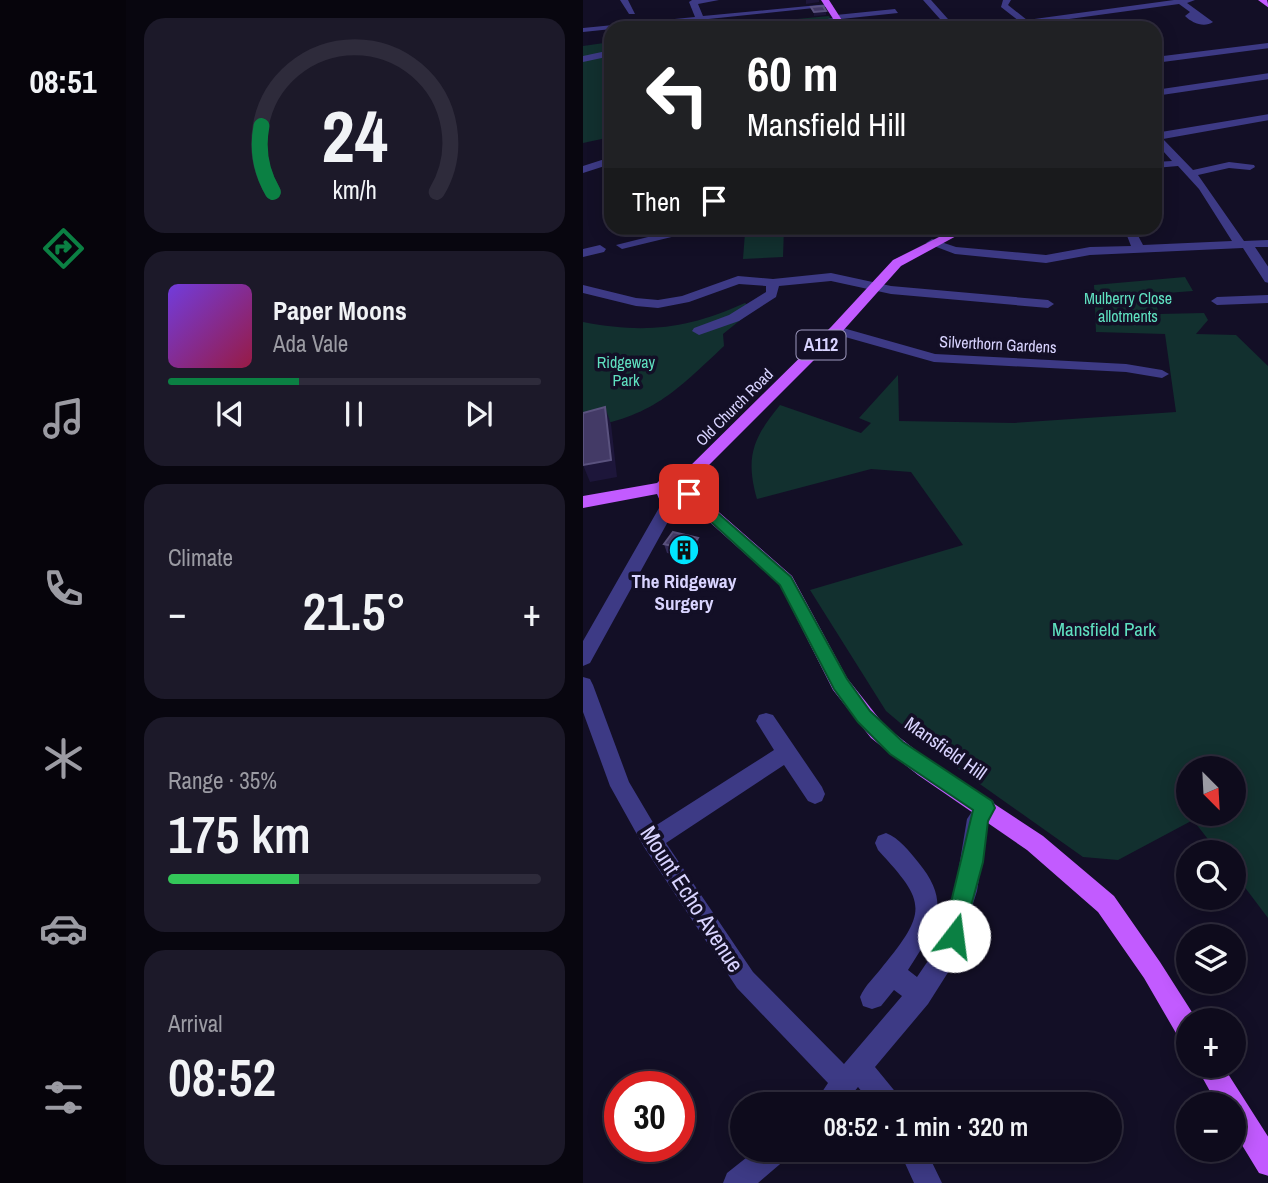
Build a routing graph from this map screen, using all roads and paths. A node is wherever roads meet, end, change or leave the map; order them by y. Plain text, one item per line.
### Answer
1 (624, 0) edge
2 (715, 0) edge
3 (885, 0) edge
4 (927, 0) edge
5 (1007, 0) edge
6 (1191, 0) edge
7 (1180, 1) edge
8 (827, 3) edge
9 (895, 11) junction
10 (632, 12) dead end
11 (1194, 13) dead end
12 (700, 18) junction
13 (900, 19) dead end
14 (671, 21) edge
15 (838, 21) edge
16 (844, 21) edge
17 (946, 21) edge
18 (1024, 21) edge
19 (1032, 21) edge
20 (604, 28) edge
21 (583, 30) edge
22 (1268, 45) edge
23 (604, 54) edge
24 (1162, 57) edge
25 (583, 59) edge
26 (1268, 76) edge
27 (1162, 92) edge
28 (1268, 117) edge
29 (1162, 136) edge
30 (1162, 143) edge
31 (604, 162) edge
32 (1182, 163) junction
33 (1162, 164) edge
34 (1250, 167) dead end
35 (583, 170) edge
36 (1192, 173) junction
37 (660, 235) edge
38 (950, 235) edge
39 (1132, 235) edge
40 (932, 243) junction
41 (1268, 243) edge
42 (1244, 244) junction
43 (622, 245) dead end
44 (1138, 248) junction
45 (600, 249) dead end
46 (583, 253) edge
47 (1268, 279) edge
48 (773, 283) junction
49 (876, 287) junction
50 (583, 289) edge
51 (1051, 290) dead end
52 (1268, 299) edge
53 (1217, 301) dead end
54 (836, 330) junction
55 (699, 331) dead end
56 (1162, 374) dead end
57 (678, 490) junction
58 (583, 502) edge
59 (583, 658) edge
60 (583, 685) edge
61 (766, 721) dead end
62 (786, 753) junction
63 (815, 794) dead end
64 (985, 808) junction
65 (652, 840) junction
66 (886, 843) dead end
67 (893, 973) junction
68 (919, 995) junction
69 (872, 997) dead end
70 (1176, 1010) edge
71 (852, 1076) junction
72 (838, 1092) edge
73 (873, 1092) edge
74 (1246, 1127) edge
75 (762, 1162) edge
76 (918, 1162) edge
77 (1268, 1163) edge
78 (737, 1183) edge
79 (928, 1183) edge

1 - 10 street
2 - 12 street
3 - 9 street
4 - 17 street
5 - 18 street
6 - 7 street
7 - 11 street
7 - 19 street
8 - 12 street
8 - 15 main road
9 - 13 street
9 - 16 street
12 - 14 street
20 - 21 street
22 - 24 street
23 - 25 street
26 - 27 street
28 - 29 street
30 - 32 street
31 - 35 street
32 - 33 street
32 - 36 street
34 - 36 street
36 - 42 street
37 - 43 street
38 - 40 main road, Old Church Road / A112
39 - 44 street
40 - 44 street
40 - 49 main road, Old Church Road / A112
41 - 42 street
42 - 44 street
42 - 47 street
45 - 46 street
48 - 49 street
48 - 50 street
48 - 55 street
49 - 51 street
49 - 54 main road, Old Church Road / A112
52 - 53 street
54 - 56 street, Silverthorn Gardens
54 - 57 main road, Old Church Road / A112
57 - 58 main road
57 - 59 street
57 - 64 main road, Mansfield Hill
60 - 65 street, Mount Echo Avenue
61 - 62 street
62 - 63 street
62 - 65 street
64 - 68 street
64 - 70 main road, Mansfield Hill
65 - 71 street, Mount Echo Avenue
66 - 67 street
67 - 68 street
67 - 69 street
68 - 71 street
71 - 72 street
71 - 73 street, Mount Echo Avenue
74 - 77 main road
75 - 78 street
76 - 79 street

